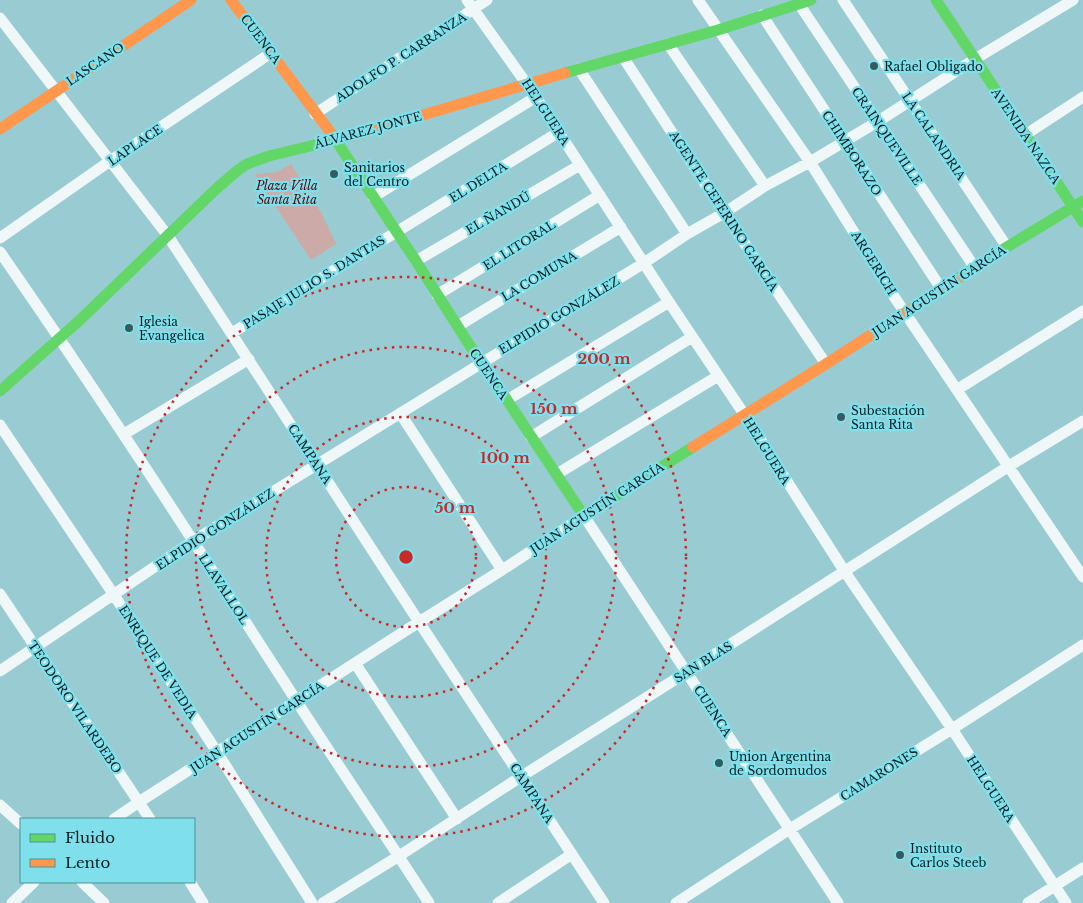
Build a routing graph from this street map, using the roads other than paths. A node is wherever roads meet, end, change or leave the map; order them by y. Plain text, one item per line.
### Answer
1 (191, 0) edge
2 (231, 0) edge
3 (488, 0) edge
4 (698, 0) edge
5 (811, 0) edge
6 (844, 0) edge
7 (936, 0) edge
8 (1073, 0) edge
9 (799, 4) junction
10 (470, 5) edge
11 (762, 15) junction
12 (0, 18) edge
13 (718, 30) junction
14 (668, 44) junction
15 (271, 53) junction
16 (623, 57) junction
17 (975, 59) junction
18 (579, 69) junction
19 (527, 84) junction
20 (56, 90) junction
21 (536, 97) junction
22 (1083, 97) edge
23 (910, 101) junction
24 (315, 114) junction
25 (877, 122) junction
26 (0, 129) edge
27 (559, 132) junction
28 (1025, 135) junction
29 (335, 140) junction
30 (844, 141) junction
31 (110, 161) junction
32 (810, 162) junction
33 (580, 165) junction
34 (765, 186) junction
35 (600, 195) junction
36 (373, 197) junction
37 (1078, 204) edge
38 (724, 213) junction
39 (1083, 222) edge
40 (621, 226) junction
41 (396, 232) junction
42 (687, 234) junction
43 (168, 236) junction
44 (0, 238) edge
45 (1007, 247) junction
46 (0, 252) edge
47 (416, 261) junction
48 (644, 263) junction
49 (975, 268) junction
50 (942, 290) junction
51 (437, 295) junction
52 (669, 302) junction
53 (1083, 311) edge
54 (906, 312) junction
55 (458, 326) junction
56 (232, 334) junction
57 (692, 337) junction
58 (60, 338) junction
59 (248, 359) junction
60 (481, 363) junction
61 (826, 364) junction
62 (718, 376) junction
63 (958, 389) junction
64 (0, 391) edge
65 (507, 400) junction
66 (400, 413) junction
67 (744, 414) junction
68 (1083, 421) edge
69 (0, 425) edge
70 (124, 434) junction
71 (531, 437) junction
72 (317, 465) junction
73 (1009, 466) junction
74 (557, 474) junction
75 (584, 516) junction
76 (193, 541) junction
77 (502, 570) junction
78 (845, 572) junction
79 (1083, 577) edge
80 (0, 594) edge
81 (114, 595) junction
82 (419, 622) junction
83 (1083, 645) edge
84 (35, 648) junction
85 (355, 664) junction
86 (0, 671) edge
87 (687, 672) junction
88 (297, 701) junction
89 (952, 729) junction
90 (217, 752) junction
91 (522, 776) junction
92 (139, 802) junction
93 (0, 805) edge
94 (115, 818) edge
95 (149, 818) edge
96 (457, 819) junction
97 (20, 823) edge
98 (790, 829) junction
99 (572, 854) junction
100 (399, 856) junction
101 (1083, 868) edge
102 (33, 883) edge
103 (83, 883) edge
104 (191, 883) edge
105 (1055, 886) junction
106 (682, 901) edge
107 (12, 903) edge
108 (104, 903) edge
109 (203, 903) edge
110 (312, 903) edge
111 (323, 903) edge
112 (429, 903) edge
113 (498, 903) edge
114 (604, 903) edge
115 (838, 903) edge
116 (1028, 903) edge
117 (1066, 903) edge

1 - 20 street, LASCANO
2 - 15 street, CUENCA
3 - 10 street, ADOLFO P. CARRANZA
4 - 13 street, ARGERICH
5 - 9 street, ÁLVAREZ JONTE
6 - 23 street, LA CALANDRIA
7 - 17 street, AVENIDA NAZCA
8 - 17 street, ELPIDIO GONZÁLEZ
9 - 11 street, ÁLVAREZ JONTE
9 - 25 street, CRAINQUEVILLE
10 - 19 street, HELGUERA
10 - 24 street, ADOLFO P. CARRANZA
11 - 13 street, ÁLVAREZ JONTE
11 - 30 street, CHIMBORAZO
12 - 20 street, CAMPANA
13 - 14 street, ÁLVAREZ JONTE
13 - 32 street, ARGERICH
14 - 16 street, ÁLVAREZ JONTE
14 - 34 street
15 - 24 street, CUENCA
15 - 31 street, LAPLACE
16 - 18 street, ÁLVAREZ JONTE
16 - 38 street, AGENTE CEFERINO GARCÍA
17 - 23 street, ELPIDIO GONZÁLEZ
17 - 28 street, AVENIDA NAZCA
18 - 19 street, ÁLVAREZ JONTE
18 - 42 street
19 - 21 street, HELGUERA
19 - 29 street, ÁLVAREZ JONTE
20 - 26 street, LASCANO
20 - 31 street, CAMPANA
21 - 27 street, HELGUERA
21 - 36 street
22 - 28 street
23 - 25 street, ELPIDIO GONZÁLEZ
23 - 45 street, LA CALANDRIA
24 - 29 street, CUENCA
25 - 30 street, ELPIDIO GONZÁLEZ
25 - 49 street, CRAINQUEVILLE
27 - 33 street, HELGUERA
27 - 41 street, EL DELTA
28 - 37 street, AVENIDA NAZCA
29 - 36 street, CUENCA
29 - 43 street, ÁLVAREZ JONTE
30 - 32 street, ELPIDIO GONZÁLEZ
30 - 50 street, CHIMBORAZO
31 - 43 street, CAMPANA
31 - 44 street, LAPLACE
32 - 34 street, ELPIDIO GONZÁLEZ
32 - 54 street, ARGERICH
33 - 35 street, HELGUERA
33 - 47 street, EL ÑANDÚ
34 - 38 street, ELPIDIO GONZÁLEZ
35 - 40 street, HELGUERA
35 - 51 street, EL LITORAL
36 - 41 street, CUENCA
37 - 39 street, AVENIDA NAZCA
37 - 45 street, JUAN AGUSTÍN GARCÍA
38 - 42 street, ELPIDIO GONZÁLEZ
38 - 61 street, AGENTE CEFERINO GARCÍA
40 - 48 street, HELGUERA
40 - 55 street, LA COMUNA
41 - 47 street, CUENCA
41 - 56 street, PASAJE JULIO S. DANTAS
42 - 48 street, ELPIDIO GONZÁLEZ
43 - 56 street, CAMPANA
43 - 58 street, ÁLVAREZ JONTE
45 - 49 street, JUAN AGUSTÍN GARCÍA
46 - 58 street, LLAVALLOL
47 - 51 street, CUENCA
48 - 52 street, HELGUERA
48 - 60 street, ELPIDIO GONZÁLEZ
49 - 50 street, JUAN AGUSTÍN GARCÍA
50 - 54 street, JUAN AGUSTÍN GARCÍA
51 - 55 street, CUENCA
52 - 57 street, HELGUERA
52 - 65 street
53 - 63 street
54 - 61 street, JUAN AGUSTÍN GARCÍA
54 - 63 street, ARGERICH
55 - 60 street, CUENCA
56 - 59 street, CAMPANA
57 - 62 street, HELGUERA
57 - 71 street
58 - 64 street, ÁLVAREZ JONTE
58 - 70 street, LLAVALLOL
59 - 70 street
59 - 72 street, CAMPANA
60 - 65 street, CUENCA
60 - 66 street, ELPIDIO GONZÁLEZ
61 - 67 street, JUAN AGUSTÍN GARCÍA
62 - 67 street, HELGUERA
62 - 74 street
63 - 73 street, ARGERICH
65 - 71 street, CUENCA
66 - 72 street, ELPIDIO GONZÁLEZ
66 - 77 street
67 - 75 street, JUAN AGUSTÍN GARCÍA
67 - 78 street, HELGUERA
68 - 73 street, SAN BLAS
69 - 81 street, ENRIQUE DE VEDIA
70 - 76 street, LLAVALLOL
71 - 74 street, CUENCA
72 - 76 street, ELPIDIO GONZÁLEZ
72 - 82 street, CAMPANA
73 - 78 street, SAN BLAS
73 - 79 street, ARGERICH
74 - 75 street, CUENCA
75 - 77 street, JUAN AGUSTÍN GARCÍA
75 - 87 street, CUENCA
76 - 81 street, ELPIDIO GONZÁLEZ
76 - 88 street, LLAVALLOL
77 - 82 street, JUAN AGUSTÍN GARCÍA
78 - 87 street, SAN BLAS
78 - 89 street, HELGUERA
80 - 84 street, TEODORO VILARDEBO
81 - 84 street, ELPIDIO GONZÁLEZ
81 - 90 street, ENRIQUE DE VEDIA
82 - 85 street, JUAN AGUSTÍN GARCÍA
82 - 91 street, CAMPANA
83 - 89 street, CAMARONES
84 - 86 street, ELPIDIO GONZÁLEZ
84 - 92 street, TEODORO VILARDEBO
85 - 88 street, JUAN AGUSTÍN GARCÍA
85 - 96 street
87 - 91 street, SAN BLAS
87 - 98 street, CUENCA
88 - 90 street, JUAN AGUSTÍN GARCÍA
88 - 100 street, LLAVALLOL
89 - 98 street, CAMARONES
89 - 105 street, HELGUERA
90 - 92 street, JUAN AGUSTÍN GARCÍA
90 - 110 street, ENRIQUE DE VEDIA
91 - 96 street, SAN BLAS
91 - 99 street, CAMPANA
92 - 94 street, JUAN AGUSTÍN GARCÍA
92 - 95 street, TEODORO VILARDEBO
93 - 97 street
96 - 100 street, SAN BLAS
98 - 106 street, CAMARONES
98 - 115 street, CUENCA
99 - 113 street
99 - 114 street, CAMPANA
100 - 111 street, SAN BLAS
100 - 112 street, LLAVALLOL
101 - 105 street
102 - 107 street
103 - 108 street
104 - 109 street
105 - 116 street
105 - 117 street, HELGUERA

